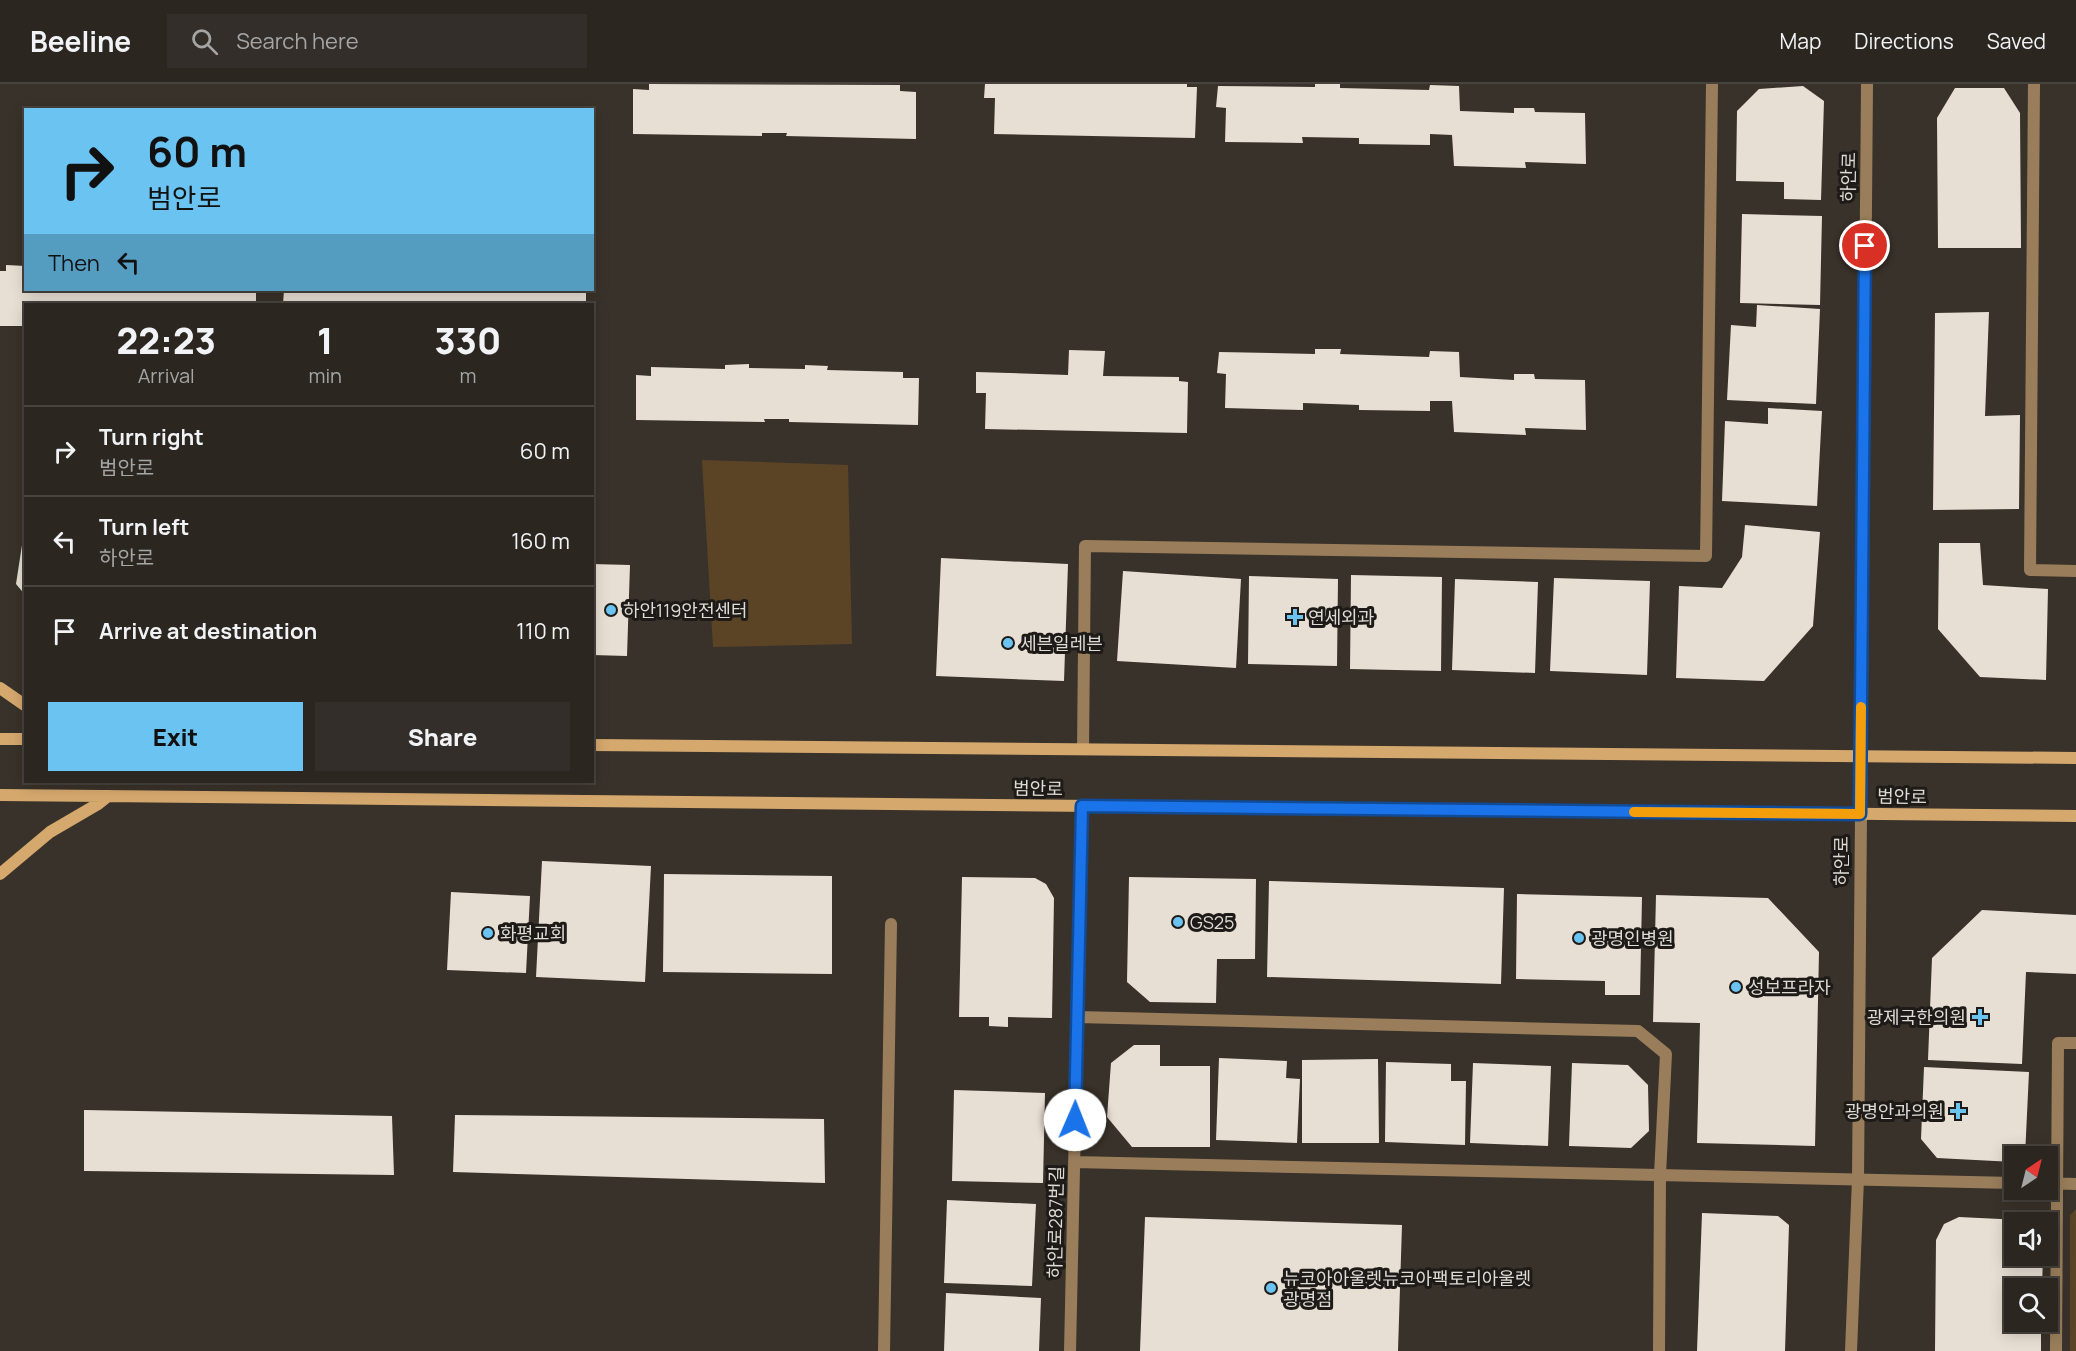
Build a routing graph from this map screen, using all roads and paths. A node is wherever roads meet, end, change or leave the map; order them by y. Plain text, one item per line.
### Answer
1 (1712, 84) edge
2 (1867, 84) edge
3 (2034, 84) edge
4 (2076, 571) edge
5 (0, 688) edge
6 (24, 705) edge
7 (0, 739) edge
8 (24, 739) edge
9 (594, 745) edge
10 (1083, 749) junction
11 (1860, 756) junction
12 (2076, 758) edge
13 (0, 795) edge
14 (108, 796) junction
15 (1082, 806) junction
16 (1860, 814) junction
17 (2076, 816) edge
18 (0, 874) edge
19 (891, 924) dead end
20 (1077, 1017) junction
21 (2076, 1043) edge
22 (2054, 1146) edge
23 (1074, 1162) junction
24 (1660, 1174) junction
25 (1858, 1179) junction
26 (2004, 1183) edge
27 (2058, 1184) edge
28 (2076, 1184) edge
29 (2052, 1200) edge
30 (884, 1351) edge
31 (1070, 1351) edge
32 (1659, 1351) edge
33 (1851, 1351) edge
34 (2056, 1351) edge

1 - 10 street
2 - 11 street, 하안로
3 - 4 street
5 - 6 main road
7 - 8 main road
9 - 10 main road
10 - 11 main road
11 - 12 main road
11 - 16 street, 하안로
13 - 14 main road, 범안로
14 - 15 main road, 범안로
14 - 18 main road
15 - 16 main road, 범안로
15 - 20 street, 하안로287번길
16 - 17 main road, 범안로
16 - 25 street, 하안로
19 - 30 street
20 - 23 street, 하안로287번길
20 - 24 street
21 - 22 street
23 - 24 street
23 - 31 street, 하안로287번길
24 - 25 street
24 - 32 street
25 - 26 street
25 - 33 street, 하안로
27 - 28 street
29 - 34 street

